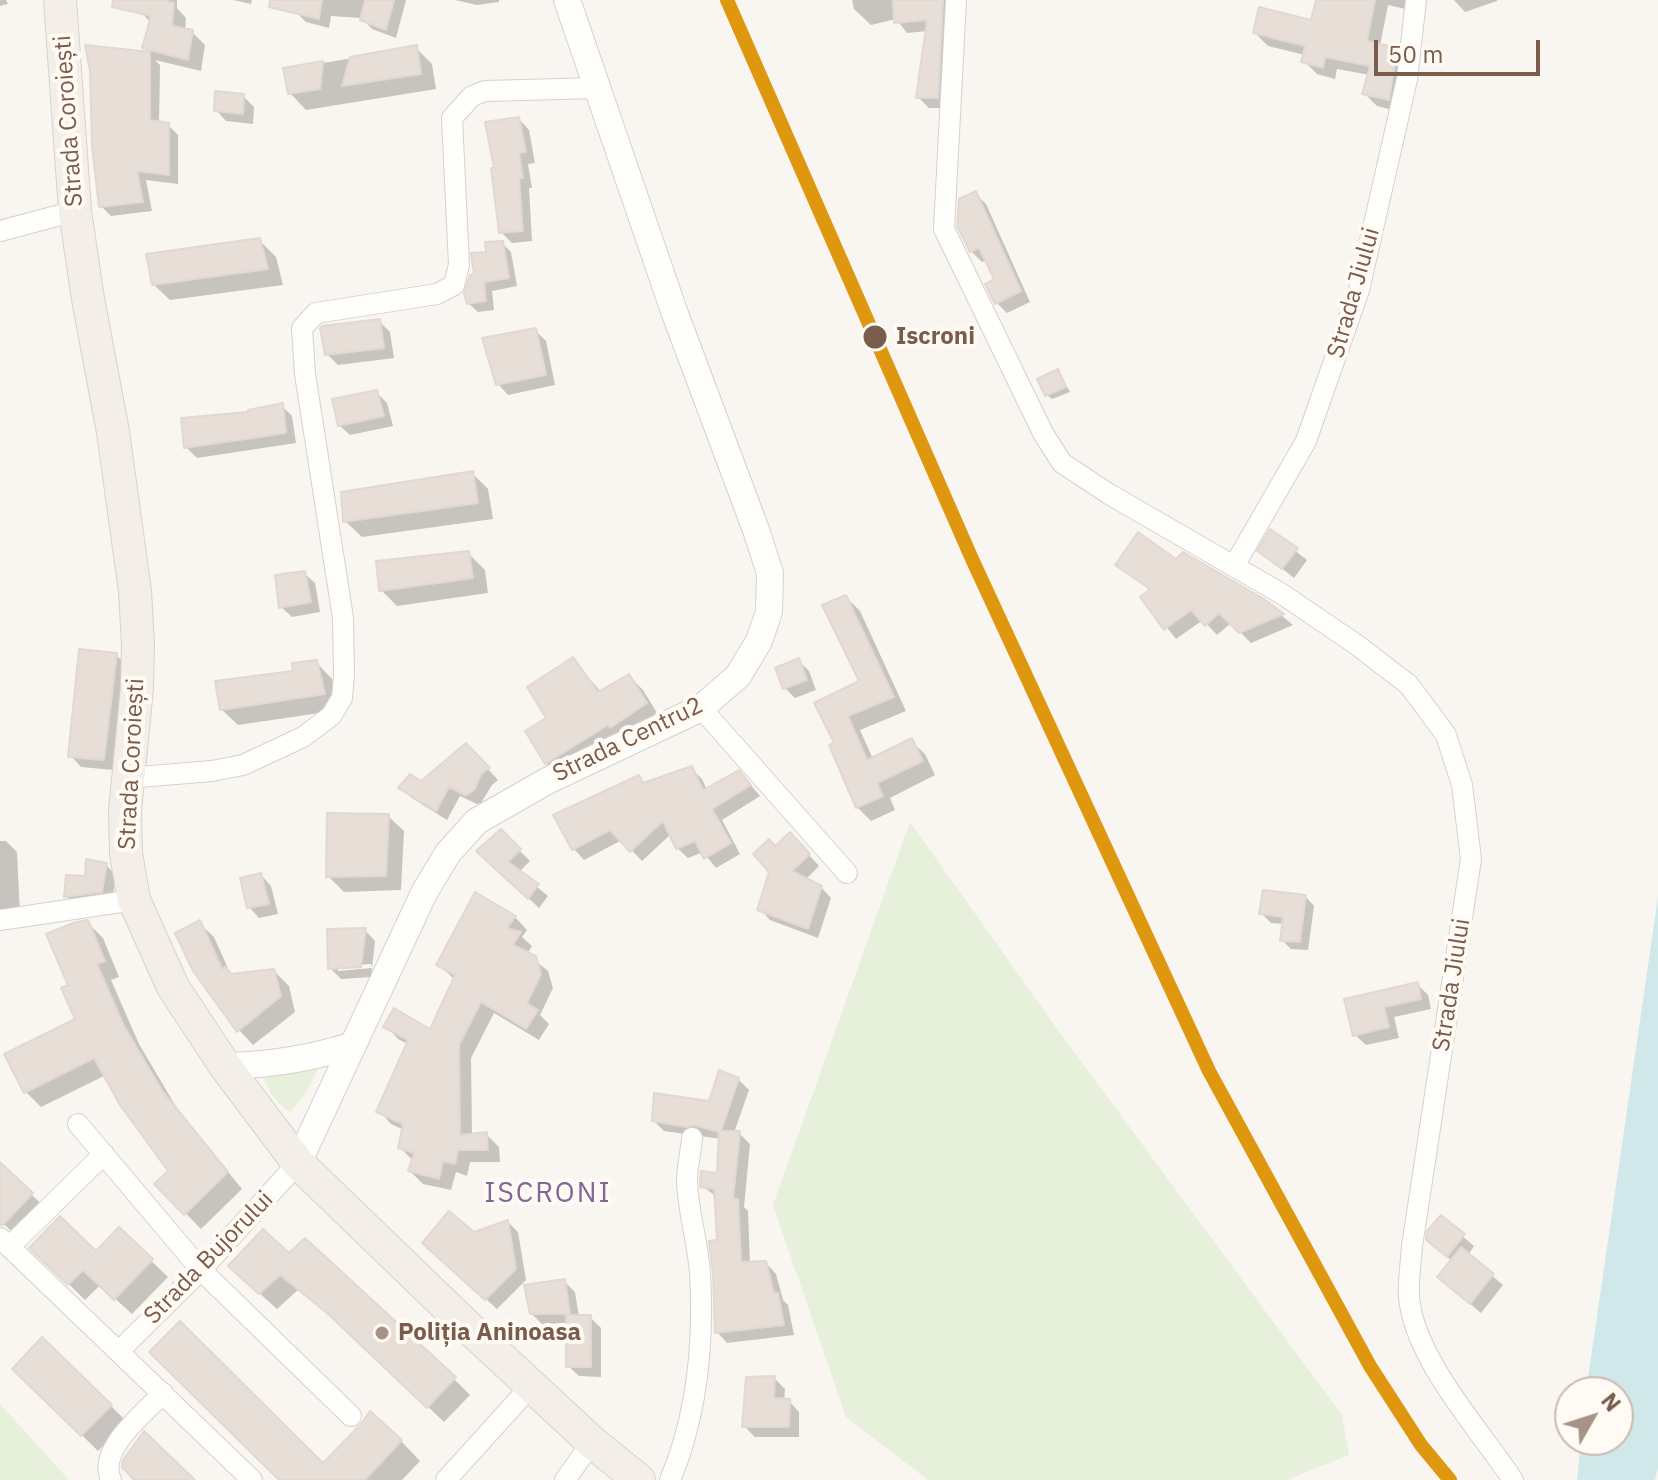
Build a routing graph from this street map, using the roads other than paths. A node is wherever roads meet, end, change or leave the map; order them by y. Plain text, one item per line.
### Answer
1 (60, 0) edge
2 (567, 0) edge
3 (956, 0) edge
4 (1416, 0) edge
5 (598, 88) junction
6 (75, 211) junction
7 (0, 231) edge
8 (1234, 566) junction
9 (701, 708) junction
10 (127, 778) junction
11 (847, 873) dead end
12 (134, 900) junction
13 (0, 920) edge
14 (353, 1045) junction
15 (225, 1066) junction
16 (78, 1124) dead end
17 (692, 1138) dead end
18 (104, 1154) junction
19 (298, 1163) junction
20 (5, 1242) edge
21 (201, 1270) junction
22 (119, 1351) junction
23 (531, 1386) junction
24 (163, 1393) junction
25 (351, 1416) dead end
26 (592, 1442) junction
27 (111, 1480) edge
28 (252, 1480) edge
29 (446, 1480) edge
30 (565, 1480) edge
31 (639, 1480) edge
32 (670, 1480) edge
33 (1513, 1480) edge

1 - 6 main road, Strada Coroiești
2 - 5 street, Strada Centru2
3 - 8 street, Strada Jiului
4 - 8 street, Strada Jiului
5 - 9 street, Strada Centru2
5 - 10 street
6 - 7 street
6 - 10 main road, Strada Coroiești
8 - 33 street, Strada Jiului
9 - 11 street
9 - 14 street, Strada Centru2
10 - 12 main road, Strada Coroiești
12 - 13 street
12 - 15 main road, Strada Coroiești
14 - 15 street
14 - 19 street, Strada Centru2
15 - 19 main road, Strada Coroiești
16 - 18 street
17 - 32 street
18 - 20 street
18 - 21 street
19 - 21 street, Strada Bujorului
19 - 23 main road, Strada Coroiești
20 - 22 street
21 - 22 street, Strada Bujorului
21 - 25 street
22 - 24 street
23 - 26 main road, Strada Coroiești
23 - 29 street
24 - 27 street
24 - 28 street
26 - 30 street
26 - 31 main road, Strada Coroiești

